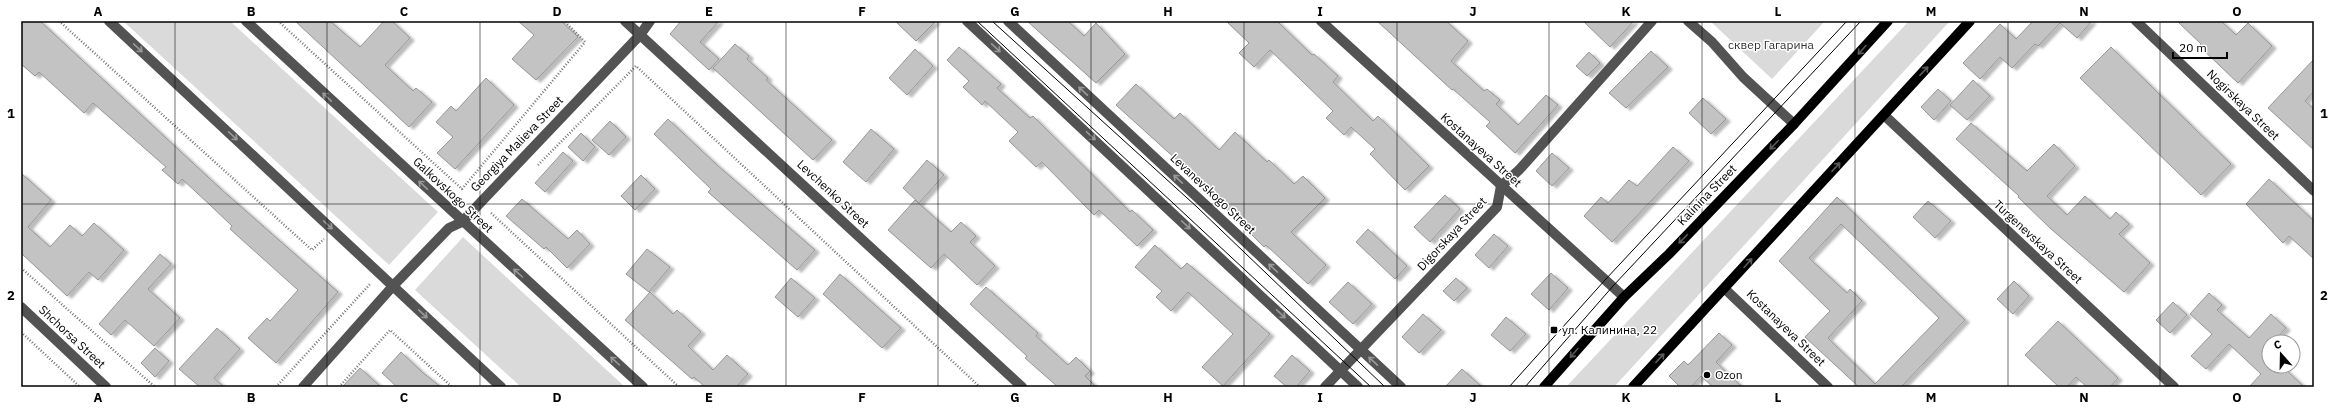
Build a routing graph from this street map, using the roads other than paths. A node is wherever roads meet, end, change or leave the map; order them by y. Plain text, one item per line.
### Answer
1 (109, 21) edge
2 (246, 21) edge
3 (625, 21) edge
4 (650, 21) edge
5 (967, 21) edge
6 (1008, 21) edge
7 (1321, 21) edge
8 (1652, 21) edge
9 (1688, 21) edge
10 (1888, 21) edge
11 (1970, 21) edge
12 (2136, 21) edge
13 (640, 35) junction
14 (1884, 115) junction
15 (1794, 124) junction
16 (1501, 186) junction
17 (2314, 191) edge
18 (462, 222) junction
19 (393, 286) junction
20 (1725, 289) junction
21 (1624, 297) junction
22 (21, 307) edge
23 (1361, 350) junction
24 (1340, 370) junction
25 (106, 387) edge
26 (303, 387) edge
27 (501, 387) edge
28 (643, 387) edge
29 (1022, 387) edge
30 (1325, 387) edge
31 (1358, 387) edge
32 (1401, 387) edge
33 (1544, 387) edge
34 (1633, 387) edge
35 (1828, 387) edge
36 (2174, 387) edge

1 -> 19 street
18 -> 2 street, Galkovskogo Street
3 - 13 street, Levchenko Street
4 - 13 street, Georgiya Malieva Street
5 -> 24 street
23 -> 6 street, Levanevskogo Street
7 - 16 street, Kostanayeva Street
8 - 16 street
9 - 15 street
10 -> 15 main road, Kalinina Street
14 -> 11 main road
12 - 17 street, Nogirskaya Street
13 - 18 street, Georgiya Malieva Street
13 - 29 street, Levchenko Street
20 -> 14 main road
14 - 36 street, Turgenevskaya Street
15 -> 21 main road, Kalinina Street
16 - 21 street, Kostanayeva Street
16 - 23 street, Digorskaya Street
18 - 19 street, Georgiya Malieva Street
28 -> 18 street, Galkovskogo Street
19 - 26 street, Georgiya Malieva Street
19 -> 27 street
34 -> 20 main road
20 - 35 street, Kostanayeva Street
21 -> 33 main road, Kalinina Street
22 - 25 street, Shchorsa Street
23 - 24 street, Digorskaya Street
32 -> 23 street, Levanevskogo Street
24 - 30 street, Digorskaya Street
24 - 31 street

